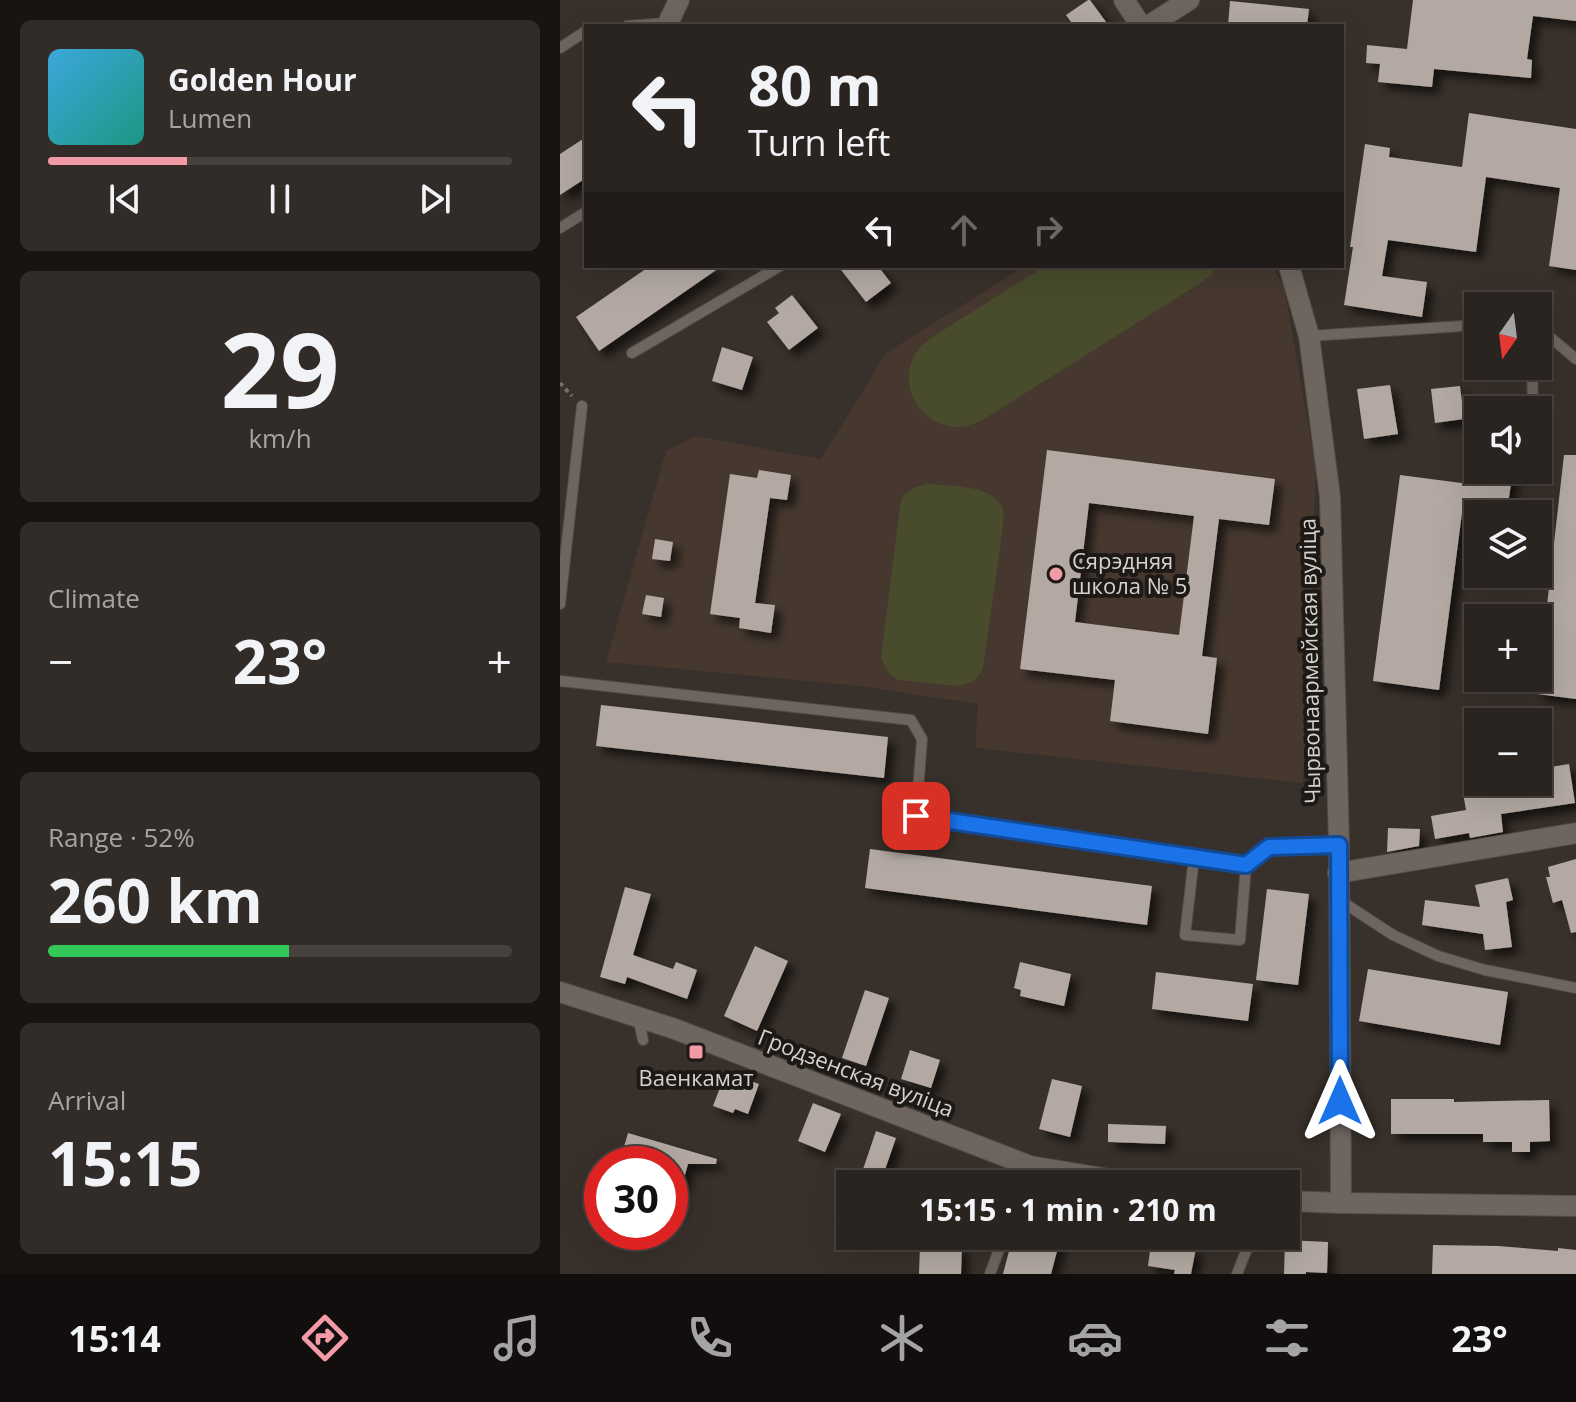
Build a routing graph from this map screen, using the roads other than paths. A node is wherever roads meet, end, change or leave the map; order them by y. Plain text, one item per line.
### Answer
1 (679, 0) edge
2 (1124, 0) edge
3 (1189, 0) edge
4 (668, 24) edge
5 (1140, 24) edge
6 (1151, 24) edge
7 (584, 32) edge
8 (560, 48) edge
9 (584, 213) edge
10 (560, 228) edge
11 (777, 268) edge
12 (1290, 268) edge
13 (1464, 326) edge
14 (1309, 336) junction
15 (1552, 339) edge
16 (632, 353) dead end
17 (1576, 359) edge
18 (582, 406) dead end
19 (560, 604) edge
20 (560, 681) edge
21 (1576, 833) edge
22 (1339, 845) junction
23 (1194, 858) junction
24 (1246, 865) junction
25 (1338, 873) junction
26 (1338, 899) junction
27 (1576, 988) edge
28 (560, 992) edge
29 (637, 1016) junction
30 (643, 1040) dead end
31 (1015, 1170) edge
32 (1300, 1202) edge
33 (1341, 1203) junction
34 (1576, 1206) edge
35 (999, 1250) edge
36 (1246, 1250) edge
37 (990, 1274) edge
38 (1237, 1274) edge

1 - 4 street
2 - 5 street
3 - 6 street
7 - 8 lane
9 - 10 lane
11 - 16 lane
12 - 14 street, Чырвонаармейская вуліца
13 - 14 lane
14 - 22 street, Чырвонаармейская вуліца
15 - 17 lane
18 - 19 lane
20 - 23 lane
21 - 25 street
22 - 24 lane
22 - 25 street, Чырвонаармейская вуліца
23 - 24 lane
23 - 24 lane
25 - 26 street, Чырвонаармейская вуліца
26 - 27 lane
26 - 33 street, Чырвонаармейская вуліца
28 - 29 street, Гродзенская вуліца
29 - 30 lane
29 - 31 street, Гродзенская вуліца
32 - 33 street
33 - 34 street
35 - 37 lane
36 - 38 lane

